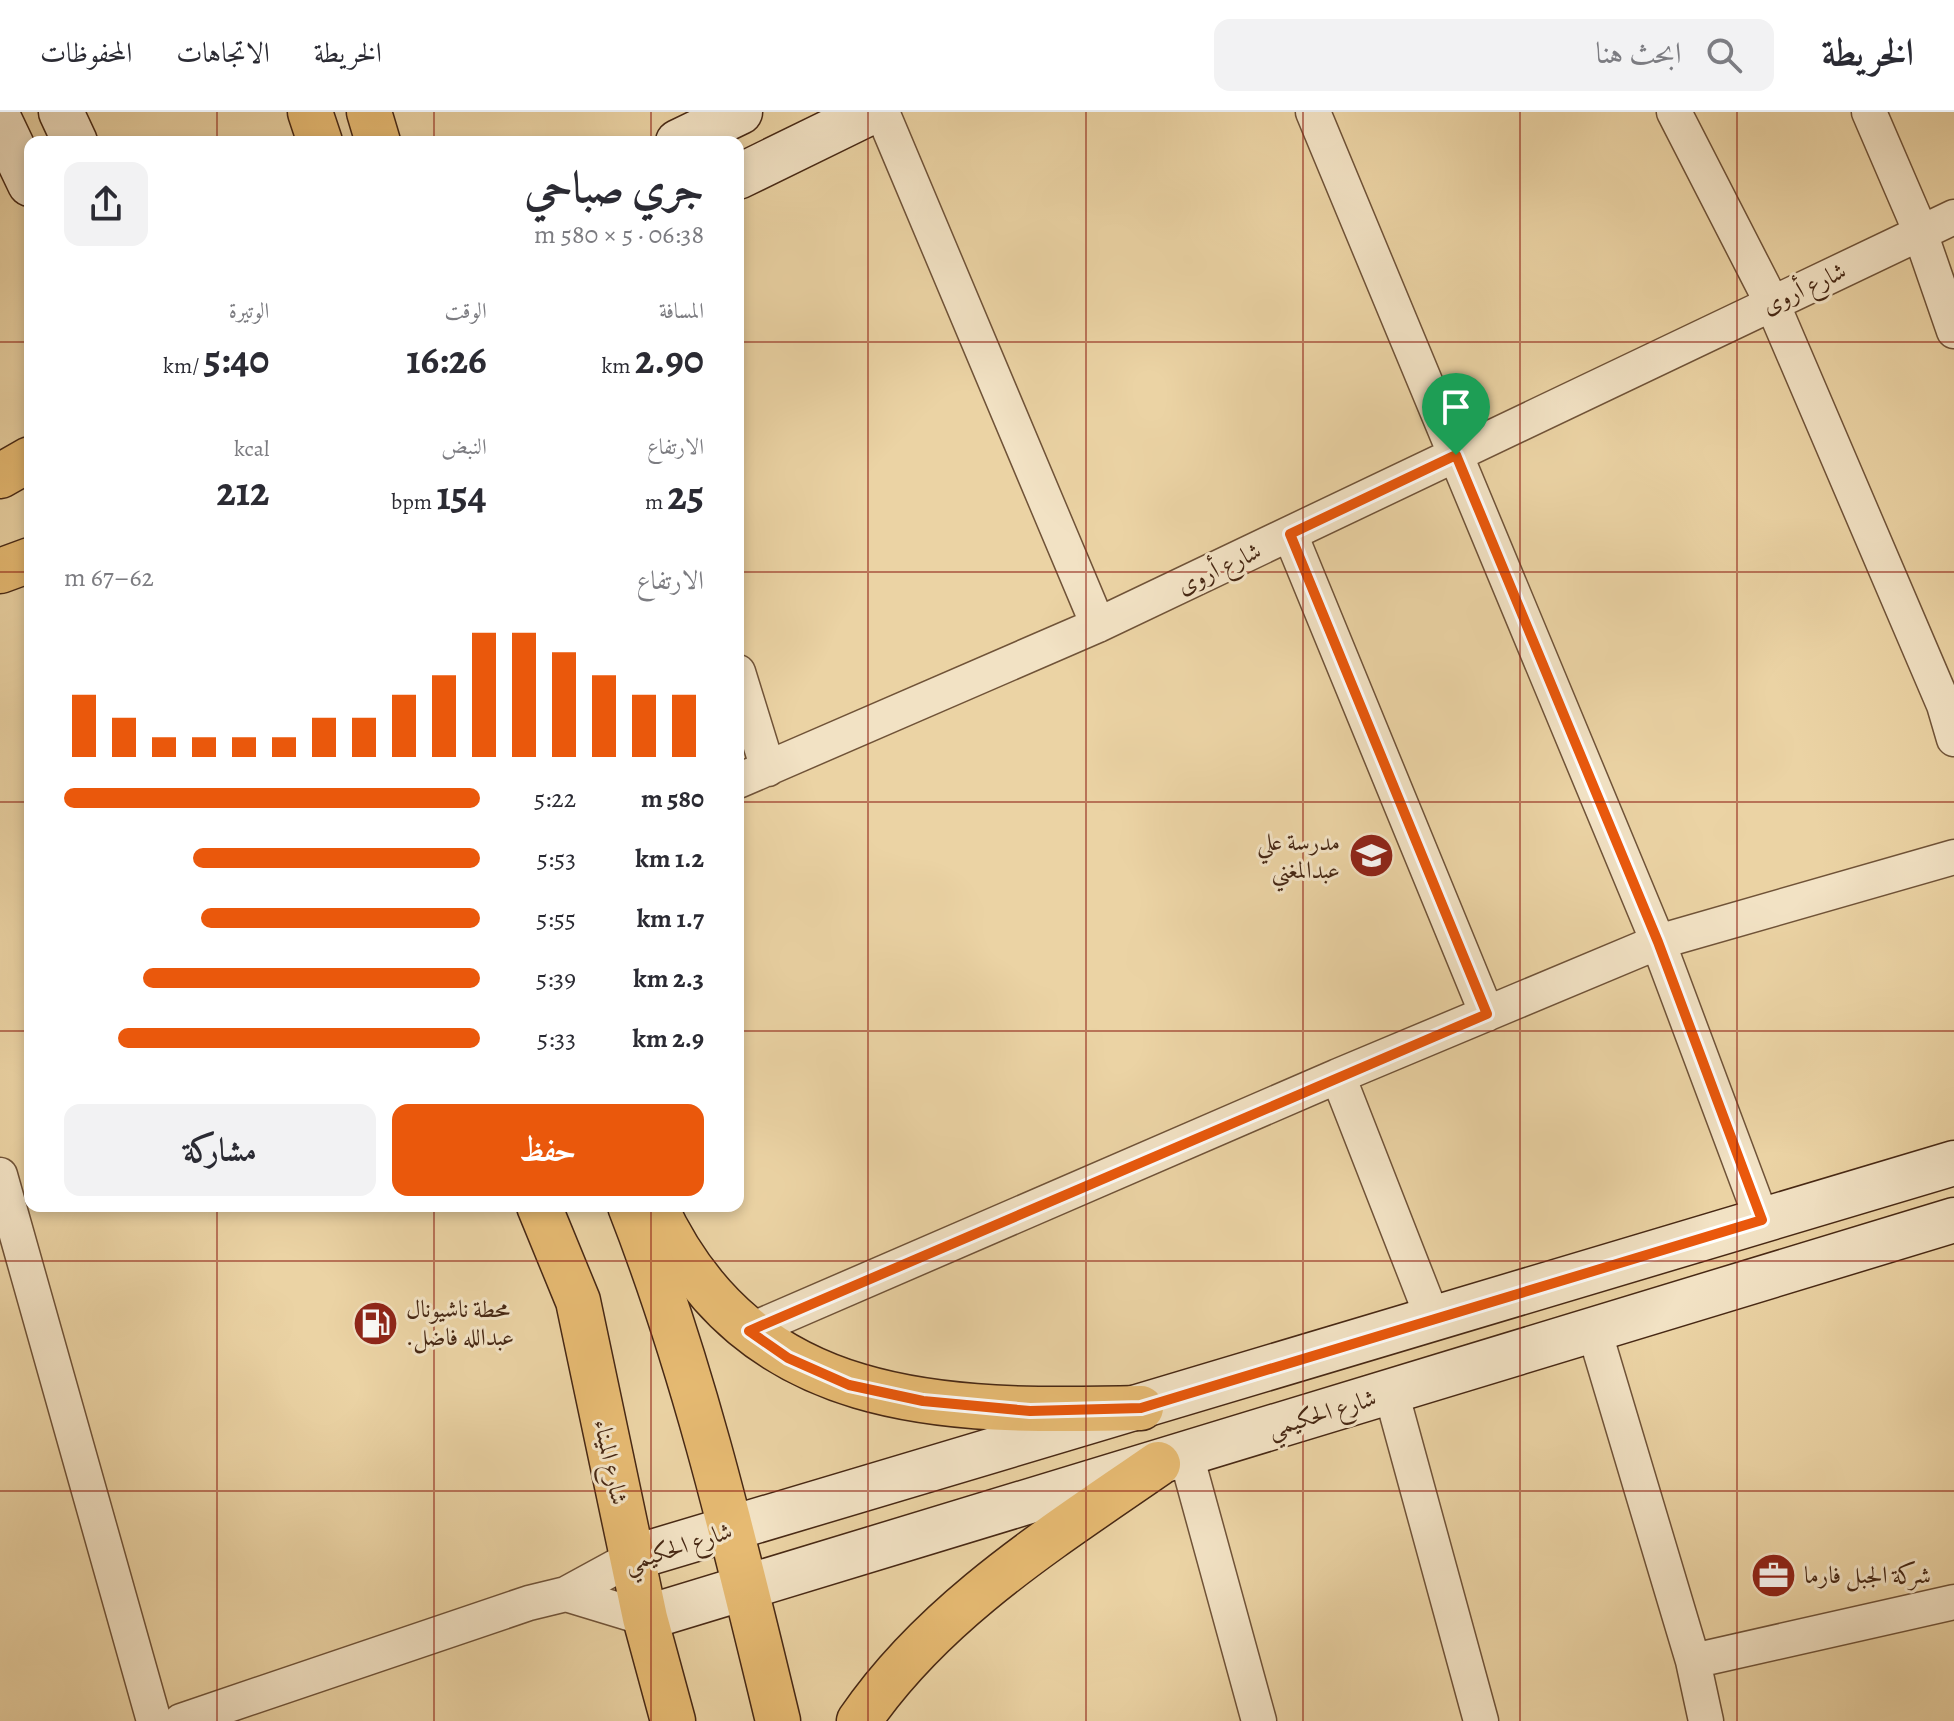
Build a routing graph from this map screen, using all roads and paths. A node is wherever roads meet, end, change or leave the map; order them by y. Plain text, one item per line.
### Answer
1 (61, 112) edge
2 (310, 112) edge
3 (369, 112) edge
4 (740, 112) edge
5 (871, 112) edge
6 (882, 112) edge
7 (1313, 112) edge
8 (1674, 112) edge
9 (1869, 112) edge
10 (0, 121) edge
11 (72, 136) edge
12 (318, 136) edge
13 (376, 136) edge
14 (690, 136) edge
15 (24, 171) edge
16 (744, 174) edge
17 (1954, 217) edge
18 (1920, 233) junction
19 (1772, 303) junction
20 (1954, 331) edge
21 (1456, 455) junction
22 (24, 462) edge
23 (0, 476) edge
24 (1290, 534) junction
25 (24, 562) edge
26 (0, 571) edge
27 (1098, 625) junction
28 (744, 713) edge
29 (1954, 739) edge
30 (753, 775) edge
31 (1954, 857) edge
32 (1658, 942) junction
33 (1487, 1014) junction
34 (1338, 1076) junction
35 (1954, 1163) edge
36 (0, 1175) edge
37 (541, 1212) edge
38 (632, 1212) edge
39 (645, 1212) edge
40 (658, 1212) edge
41 (1762, 1220) junction
42 (1954, 1220) edge
43 (659, 1280) junction
44 (1433, 1319) junction
45 (1594, 1330) junction
46 (749, 1331) junction
47 (1391, 1392) junction
48 (1141, 1408) junction
49 (1172, 1460) junction
50 (730, 1530) junction
51 (632, 1558) junction
52 (745, 1587) junction
53 (566, 1594) junction
54 (1954, 1602) edge
55 (645, 1618) junction
56 (1693, 1661) junction
57 (154, 1721) edge
58 (181, 1721) edge
59 (673, 1721) edge
60 (778, 1721) edge
61 (859, 1721) edge
62 (1259, 1721) edge
63 (1481, 1721) edge
64 (1706, 1721) edge

1 - 11 street
2 - 12 main road
3 - 13 main road
4 - 14 street
5 - 16 street
6 - 27 street
7 - 21 street
8 - 19 street
9 - 18 street
10 - 15 street
17 - 18 street, شارع أروى
18 - 19 street, شارع أروى
18 - 20 street
19 - 21 street, شارع أروى
19 - 29 street
21 - 24 street, شارع أروى
21 - 32 street
22 - 23 main road
24 - 27 street, شارع أروى
24 - 33 street
25 - 26 main road
27 - 30 street, شارع أروى
28 - 30 street
31 - 32 street
32 - 33 street
32 - 41 street
33 - 34 street
34 - 44 street
34 - 46 street
35 - 41 street, شارع الحكيمي
36 - 57 street
37 - 51 main road, شارع الميناء
38 - 43 main road
39 - 43 main road
40 - 46 main road
41 - 44 street, شارع الحكيمي
42 - 45 street, شارع الحكيمي
43 - 50 main road
44 - 48 street, شارع الحكيمي
45 - 47 street, شارع الحكيمي
45 - 56 street
46 - 48 main road
47 - 49 street, شارع الحكيمي
47 - 63 street
48 - 50 street, شارع الحكيمي
49 - 52 street, شارع الحكيمي
49 - 61 main road
49 - 62 street
50 - 51 street, شارع الحكيمي
50 - 52 main road
51 - 53 street, شارع الحكيمي
51 - 55 main road, شارع الميناء
52 - 55 street, شارع الحكيمي
52 - 60 main road
53 - 55 street, شارع الحكيمي
53 - 58 street
54 - 56 street
55 - 59 main road, شارع الميناء
56 - 64 street

